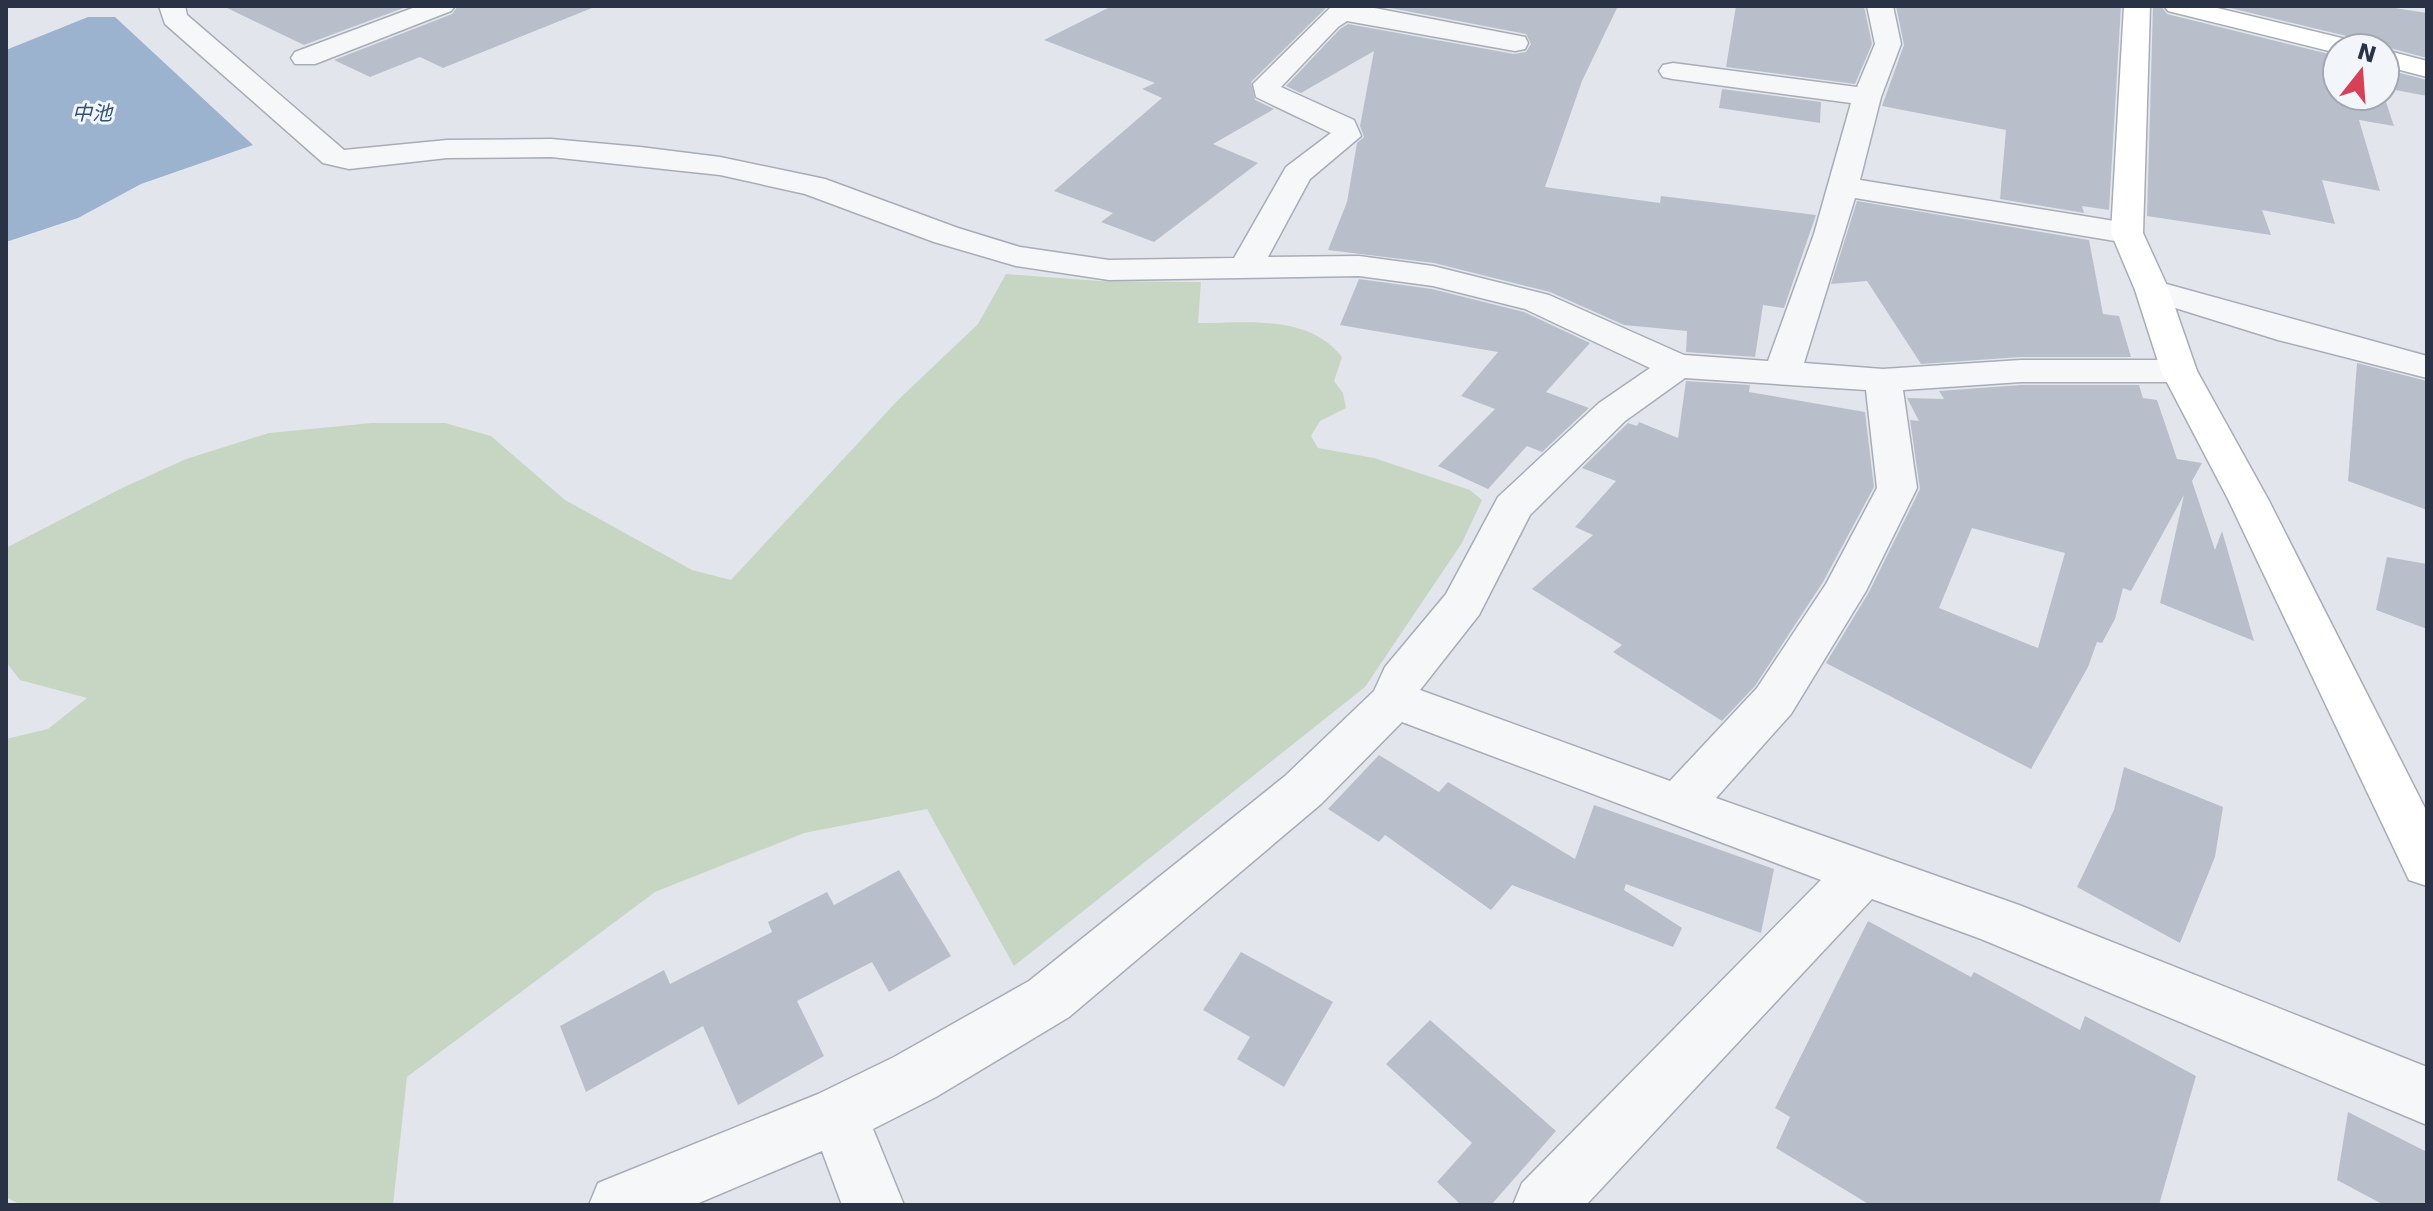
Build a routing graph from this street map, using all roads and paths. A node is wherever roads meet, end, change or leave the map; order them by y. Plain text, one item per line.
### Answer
1 (172, 6) edge
2 (442, 6) edge
3 (1880, 6) edge
4 (2137, 6) edge
5 (2177, 6) edge
6 (1346, 9) edge
7 (2321, 41) edge
8 (1515, 43) dead end
9 (305, 58) dead end
10 (2401, 62) edge
11 (2427, 69) edge
12 (1673, 71) dead end
13 (1867, 97) junction
14 (1843, 187) junction
15 (2127, 233) junction
16 (1245, 269) junction
17 (2152, 290) junction
18 (1677, 366) junction
19 (2427, 367) edge
20 (2179, 371) junction
21 (1783, 372) junction
22 (1883, 380) junction
23 (1393, 701) junction
24 (1678, 806) junction
25 (2427, 864) edge
26 (1862, 873) junction
27 (2427, 1096) edge
28 (838, 1115) junction
29 (620, 1205) edge
30 (873, 1205) edge
31 (1544, 1205) edge

1 - 16 street
2 - 9 street
3 - 13 street
4 - 15 street
5 - 7 street
6 - 8 street
6 - 16 street
10 - 11 street
12 - 13 street
13 - 14 street
14 - 15 street
14 - 21 street
15 - 17 street
16 - 18 street
17 - 19 street
17 - 20 street
18 - 21 street
18 - 23 street
20 - 22 street
20 - 25 street
21 - 22 street
22 - 24 street
23 - 24 street
23 - 28 street
24 - 26 street
26 - 27 street
26 - 31 street
28 - 29 street
28 - 30 street

